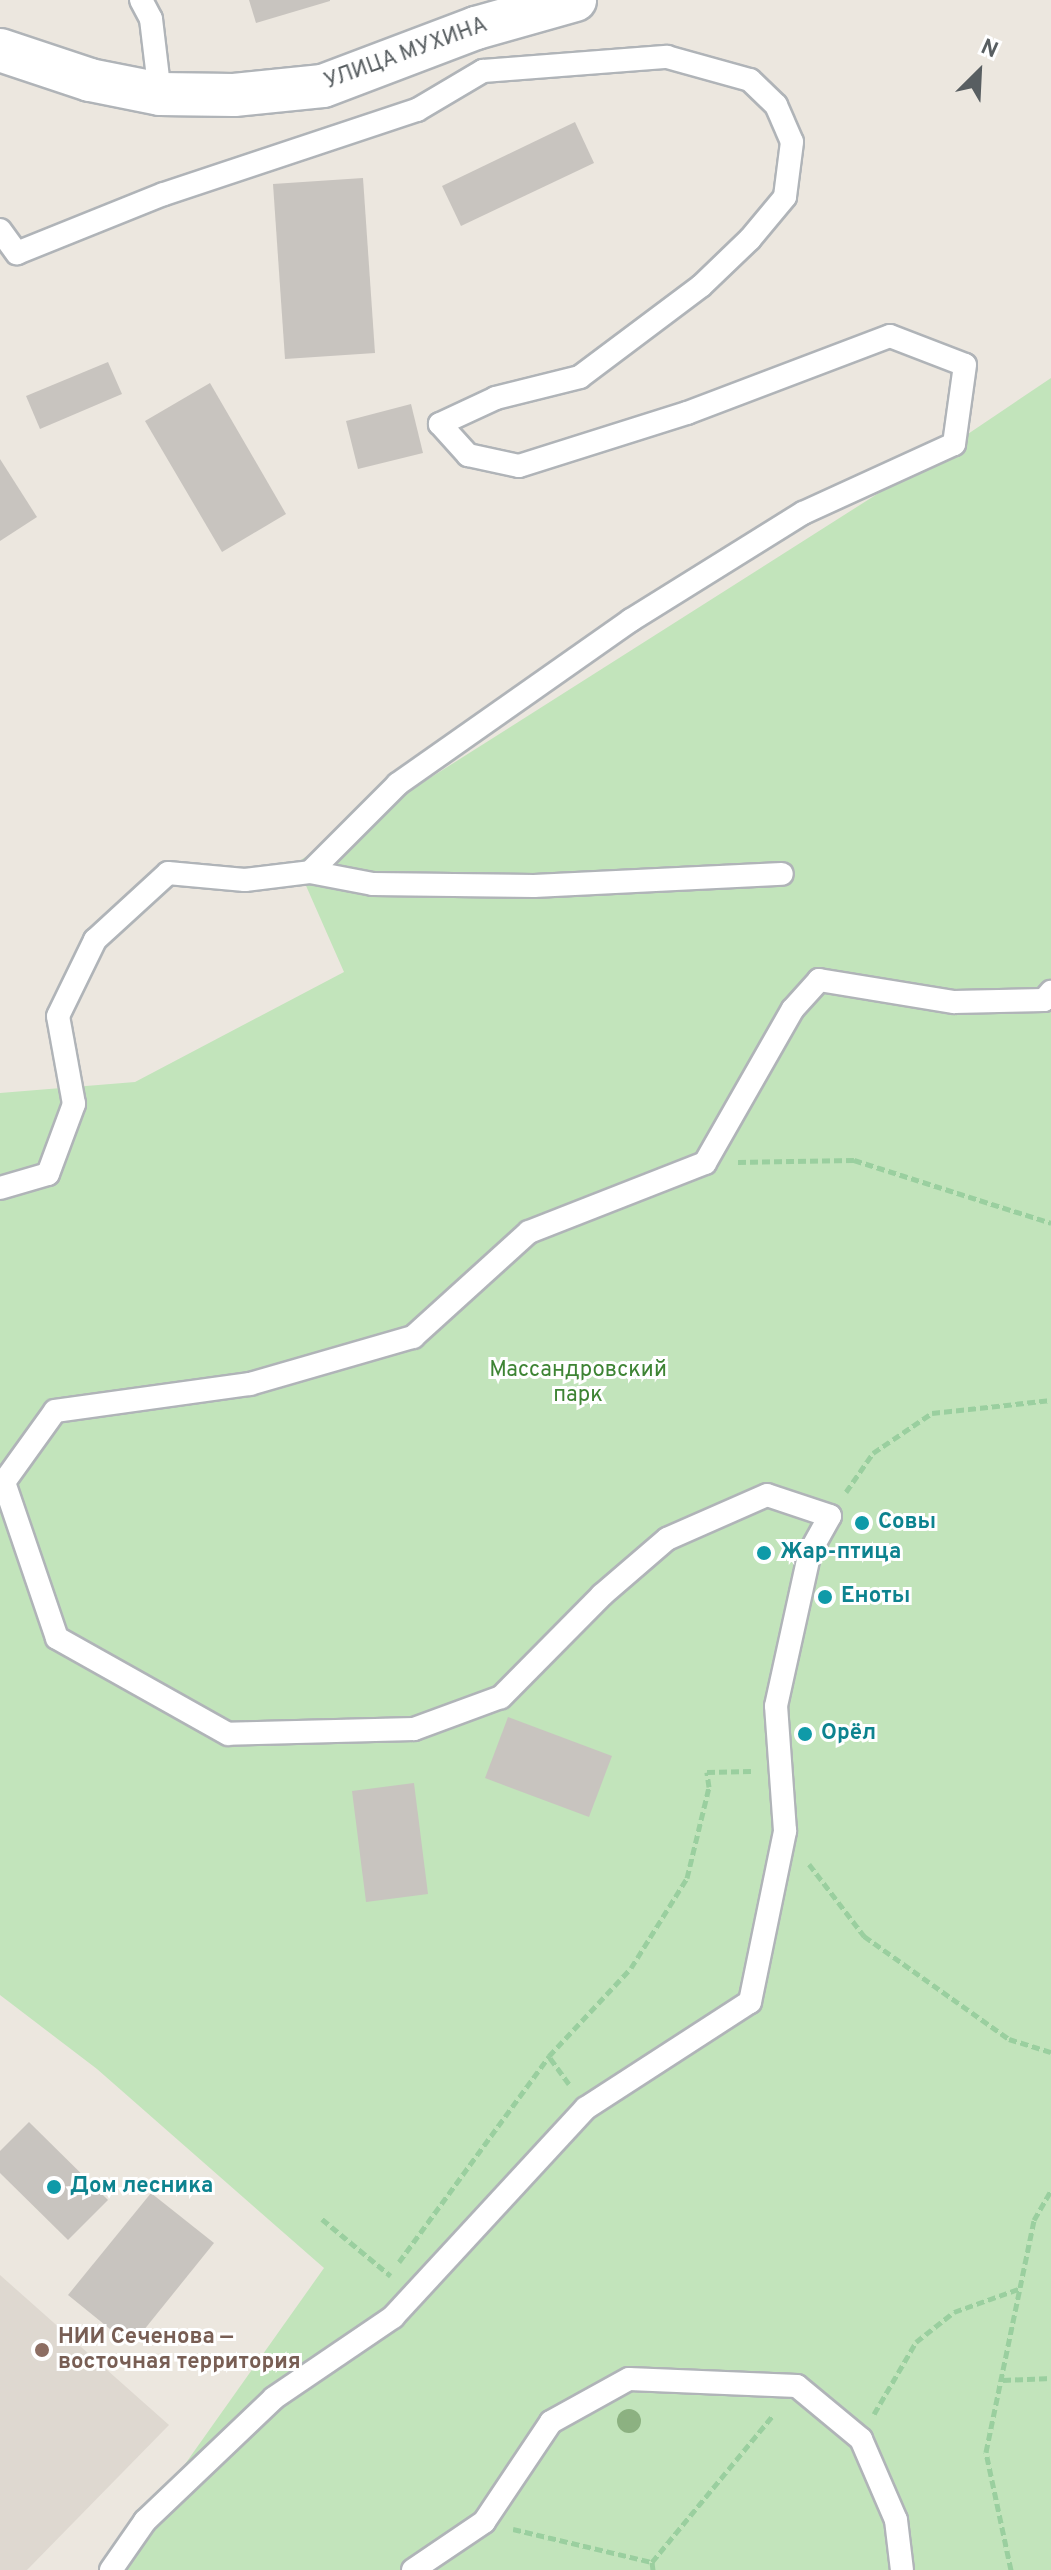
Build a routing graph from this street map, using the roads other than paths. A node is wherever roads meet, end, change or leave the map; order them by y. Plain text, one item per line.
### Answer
1 (141, 0) edge
2 (575, 0) edge
3 (476, 28) junction
4 (0, 50) edge
5 (483, 71) junction
6 (160, 94) junction
7 (0, 230) edge
8 (310, 872) junction
9 (782, 874) dead end
10 (1051, 992) edge
11 (0, 1188) edge
12 (111, 2570) edge
13 (413, 2570) edge
14 (902, 2570) edge

1 - 6 lane
2 - 3 street, УЛИЦА МУХИНА
3 - 5 lane
3 - 6 street, УЛИЦА МУХИНА
4 - 6 street, УЛИЦА МУХИНА
5 - 7 lane
5 - 8 lane
8 - 9 lane
8 - 11 lane
10 - 12 lane
13 - 14 lane

